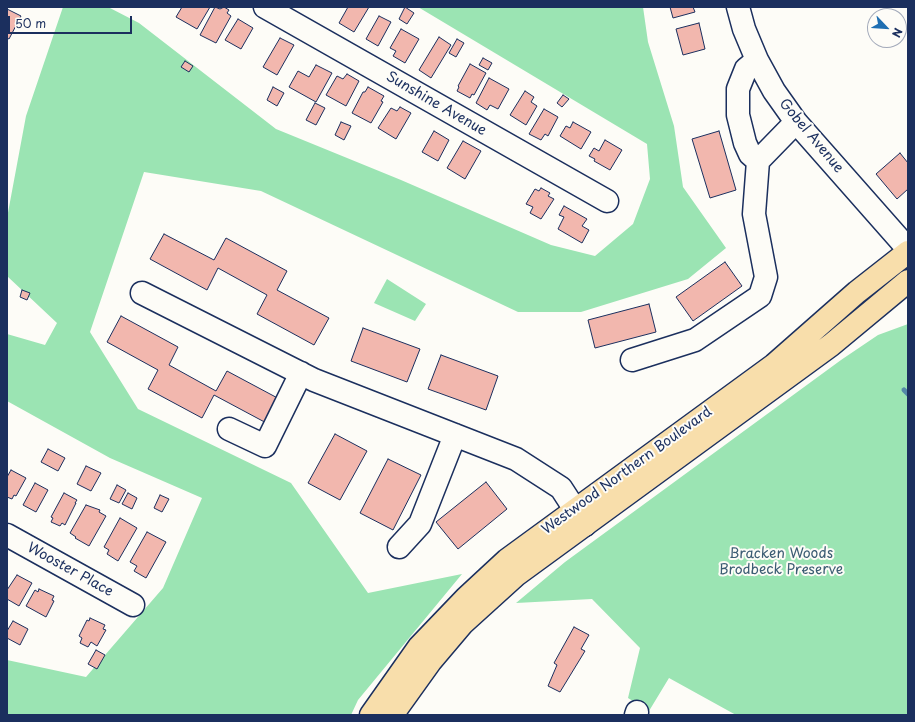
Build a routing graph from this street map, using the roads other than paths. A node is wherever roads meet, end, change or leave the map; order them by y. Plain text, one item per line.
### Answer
1 (265, 7) edge
2 (738, 7) edge
3 (757, 60) junction
4 (796, 122) junction
5 (758, 161) junction
6 (607, 201) dead end
7 (908, 249) edge
8 (908, 252) edge
9 (908, 281) edge
10 (142, 293) dead end
11 (632, 360) dead end
12 (301, 373) junction
13 (229, 430) dead end
14 (455, 435) junction
15 (580, 517) junction
16 (7, 535) edge
17 (399, 548) dead end
18 (133, 605) dead end
19 (371, 715) edge
20 (392, 715) edge

1 - 6 street, Sunshine Avenue
2 - 3 street, Gobel Avenue
3 - 4 street, Gobel Avenue
3 - 5 street
4 - 5 street
4 - 7 street, Gobel Avenue
5 - 11 street
8 - 15 main road, Westwood Northern Boulevard
9 - 15 main road, Westwood Northern Boulevard
10 - 12 street
12 - 13 street
12 - 14 street
14 - 15 street
14 - 17 street
15 - 19 main road, Westwood Northern Boulevard
15 - 20 main road, Westwood Northern Boulevard
16 - 18 street, Wooster Place

